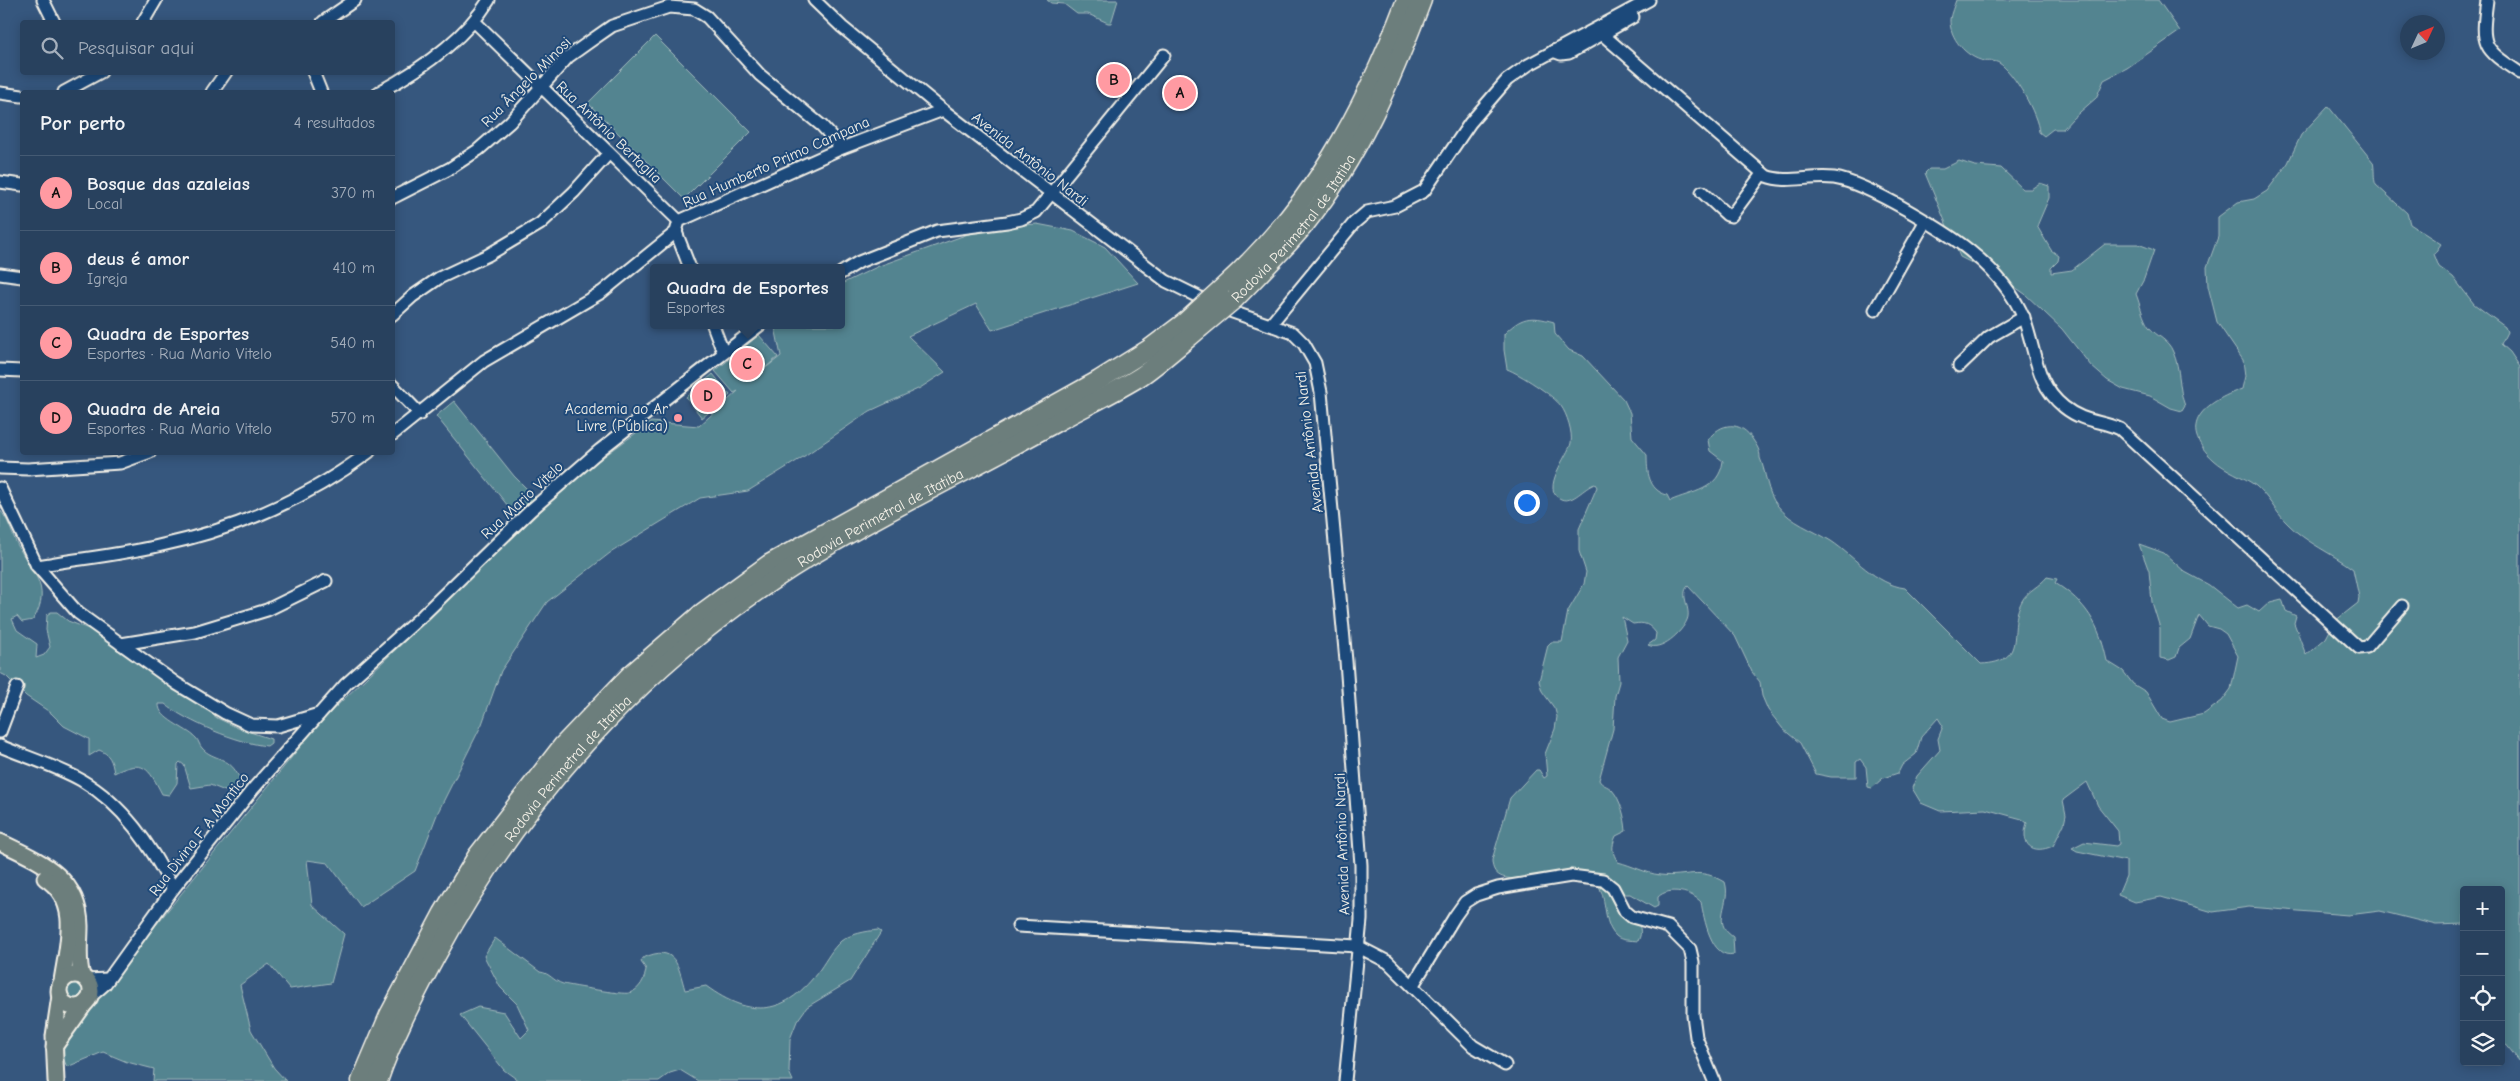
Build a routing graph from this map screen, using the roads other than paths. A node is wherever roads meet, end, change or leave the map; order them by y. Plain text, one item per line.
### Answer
1 (43, 0) edge
2 (156, 0) edge
3 (355, 0) edge
4 (489, 0) edge
5 (814, 0) edge
6 (1406, 0) edge
7 (1422, 0) edge
8 (2487, 0) edge
9 (1647, 1) edge
10 (53, 20) edge
11 (144, 20) edge
12 (326, 20) edge
13 (475, 22) junction
14 (1602, 34) junction
15 (1553, 51) junction
16 (1164, 55) dead end
17 (2520, 73) edge
18 (224, 75) edge
19 (314, 75) edge
20 (82, 78) edge
21 (542, 88) junction
22 (67, 90) edge
23 (213, 90) edge
24 (320, 90) edge
25 (383, 90) edge
26 (0, 93) edge
27 (20, 96) edge
28 (943, 110) junction
29 (842, 148) junction
30 (609, 153) junction
31 (1762, 174) junction
32 (0, 182) edge
33 (20, 185) edge
34 (1702, 192) dead end
35 (1051, 194) junction
36 (395, 196) edge
37 (1925, 222) junction
38 (677, 227) junction
39 (689, 264) edge
40 (845, 271) edge
41 (0, 274) edge
42 (20, 277) edge
43 (1875, 310) dead end
44 (395, 312) edge
45 (2024, 317) junction
46 (1271, 324) junction
47 (1192, 326) junction
48 (714, 329) edge
49 (755, 329) edge
50 (723, 352) junction
51 (1960, 366) dead end
52 (0, 370) edge
53 (20, 371) edge
54 (395, 388) edge
55 (420, 414) junction
56 (395, 433) edge
57 (142, 455) edge
58 (365, 455) edge
59 (0, 468) edge
60 (0, 488) edge
61 (37, 566) junction
62 (326, 581) dead end
63 (2402, 606) dead end
64 (120, 644) junction
65 (17, 688) dead end
66 (320, 714) junction
67 (0, 732) edge
68 (0, 746) edge
69 (0, 842) edge
70 (0, 853) edge
71 (173, 889) junction
72 (1018, 926) dead end
73 (1357, 946) junction
74 (84, 978) junction
75 (108, 979) junction
76 (1413, 985) junction
77 (61, 989) junction
78 (88, 1000) junction
79 (54, 1047) junction
80 (1505, 1065) dead end
81 (56, 1081) edge
82 (361, 1081) edge
83 (378, 1081) edge
84 (1345, 1081) edge
85 (1714, 1081) edge

1 - 10 street
2 - 11 street
3 - 12 street
4 - 13 street
5 - 28 street, Avenida Antônio Nardi
6 - 47 highway, Rodovia Perimetral de Itatiba, bridge
7 - 47 highway, Rodovia Perimetral de Itatiba, bridge
8 - 17 street
9 - 14 street
9 - 15 street
13 - 21 street, Rua Antônio Bertaglia
13 - 25 street
14 - 15 street
14 - 31 street
15 - 46 street
16 - 35 street
18 - 23 street
19 - 24 street
20 - 22 street
21 - 29 street, Rua Ângelo Minosi
21 - 30 street, Rua Antônio Bertaglia
21 - 36 street, Rua Ângelo Minosi
26 - 27 street
28 - 29 street, Rua Humberto Primo Campana
28 - 35 street, Avenida Antônio Nardi
29 - 38 street, Rua Humberto Primo Campana
30 - 38 street, Rua Antônio Bertaglia
30 - 44 street
31 - 34 street
31 - 37 street
32 - 33 street
35 - 40 street
35 - 46 street, Avenida Antônio Nardi
37 - 43 street
37 - 45 street
38 - 39 street
38 - 55 street, Rua Humberto Primo Campana
41 - 42 street
45 - 51 street
45 - 63 street
46 - 73 street, Avenida Antônio Nardi
47 - 82 highway, Rodovia Perimetral de Itatiba
47 - 83 highway, Rodovia Perimetral de Itatiba
48 - 50 street
49 - 50 street, Rua Mario Vitelo
50 - 66 street, Rua Mario Vitelo
52 - 53 street
54 - 55 street
55 - 56 street, Rua Humberto Primo Campana
57 - 59 street
58 - 61 street
60 - 61 street
61 - 64 street
62 - 64 street
64 - 66 street
65 - 67 street
66 - 71 street, Rua Divina F A Montico
68 - 71 street
69 - 74 main road
70 - 77 main road
71 - 75 street, Rua Divina F A Montico
72 - 73 street
73 - 76 street
73 - 84 street, Avenida Antônio Nardi
74 - 75 street
74 - 77 main road
74 - 78 main road
75 - 78 street, Rua Divina F A Montico
76 - 80 street
76 - 85 street
77 - 78 main road
77 - 79 main road
78 - 79 main road
79 - 81 main road

